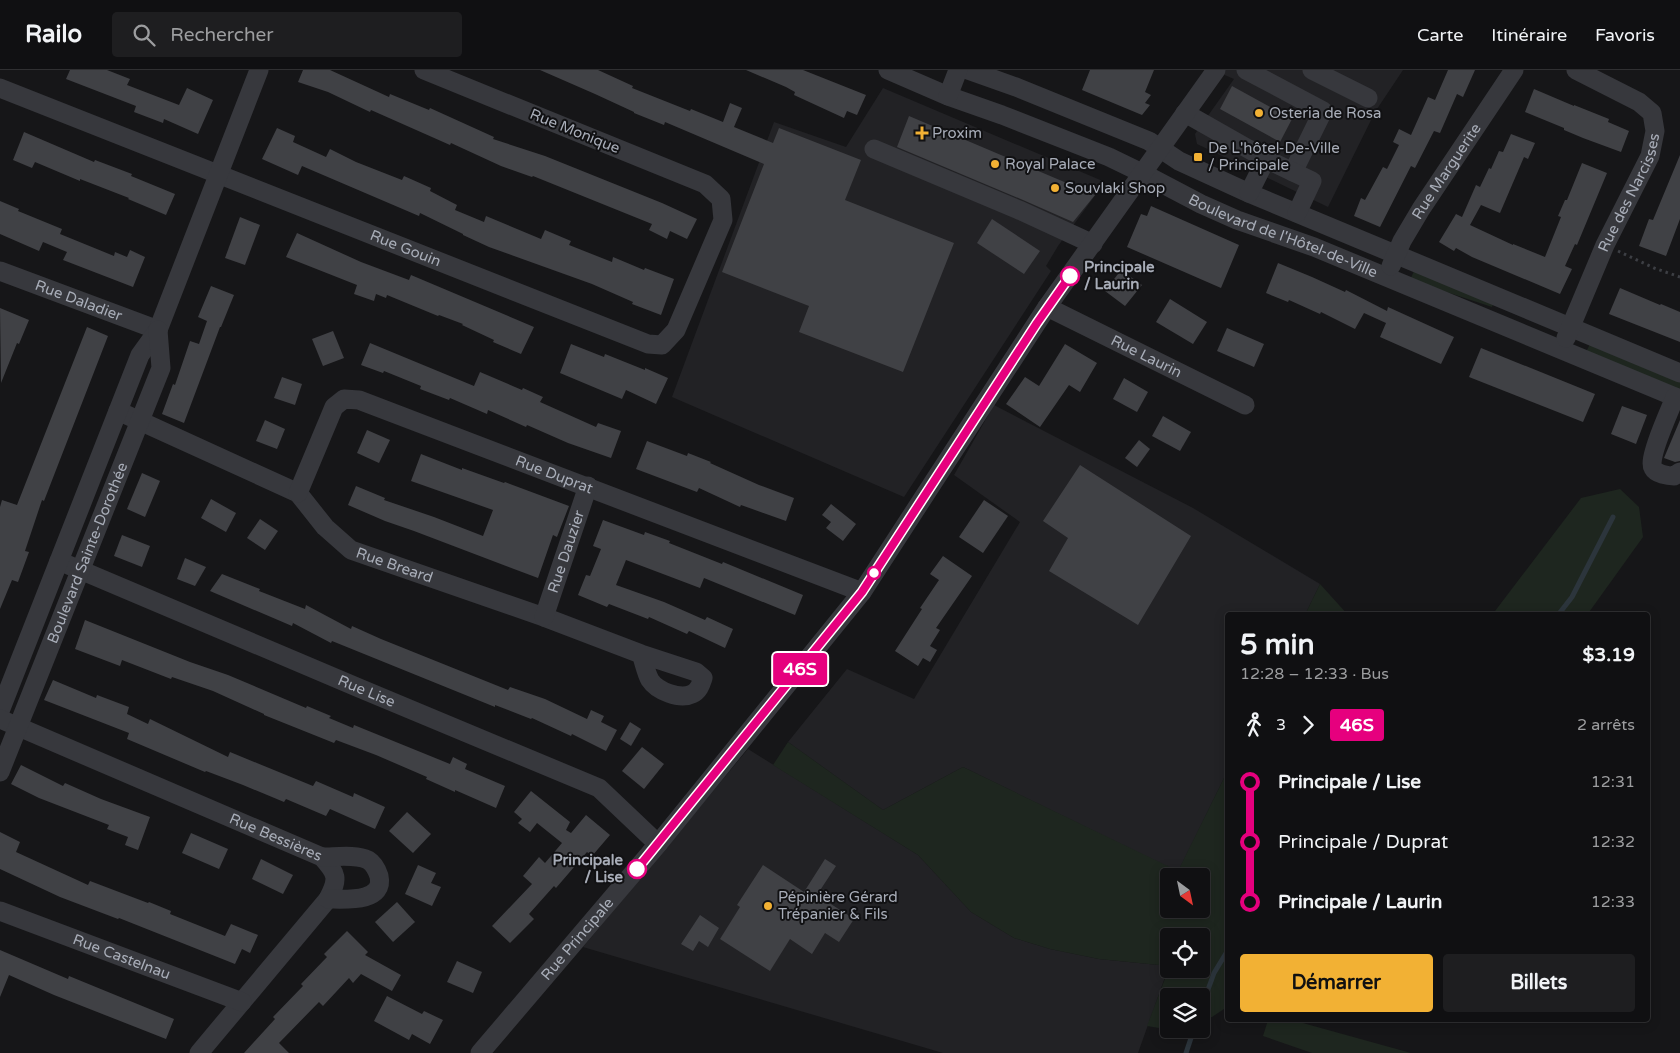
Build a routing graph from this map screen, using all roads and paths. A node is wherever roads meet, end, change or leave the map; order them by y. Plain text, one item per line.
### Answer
1 (259, 70) edge
2 (424, 70) edge
3 (888, 70) edge
4 (958, 70) edge
5 (968, 70) edge
6 (1216, 70) edge
7 (1246, 70) edge
8 (1312, 70) edge
9 (1514, 70) edge
10 (1576, 70) edge
11 (1016, 87) junction
12 (0, 88) edge
13 (948, 96) junction
14 (1368, 98) dead end
15 (1185, 114) junction
16 (1002, 115) junction
17 (1160, 148) junction
18 (874, 149) dead end
19 (1266, 159) junction
20 (1293, 172) junction
21 (1142, 173) junction
22 (217, 175) junction
23 (1249, 193) junction
24 (721, 199) joint
25 (1297, 213) junction
26 (1093, 244) junction
27 (1605, 245) junction
28 (1396, 256) junction
29 (0, 271) edge
30 (1680, 277) edge
31 (1386, 278) junction
32 (1047, 307) junction
33 (1570, 328) junction
34 (158, 330) junction
35 (1560, 350) junction
36 (1680, 373) edge
37 (1678, 398) edge
38 (1245, 406) dead end
39 (118, 410) junction
40 (140, 420) junction
41 (1680, 472) edge
42 (588, 486) junction
43 (298, 492) junction
44 (59, 561) junction
45 (81, 570) junction
46 (862, 592) junction
47 (544, 617) junction
48 (641, 654) dead end
49 (0, 711) edge
50 (0, 719) edge
51 (18, 726) junction
52 (0, 772) edge
53 (658, 844) junction
54 (322, 857) junction
55 (328, 899) junction
56 (0, 912) edge
57 (242, 1002) junction
58 (199, 1053) edge
59 (480, 1053) edge

1 - 22 street, Boulevard Sainte-Dorothée
2 - 24 street, Rue Monique
3 - 13 street, Boulevard de l'Hôtel-de-Ville
4 - 13 street
5 - 11 street, Boulevard de l'Hôtel-de-Ville
6 - 15 street, Rue Principale
7 - 20 street
8 - 14 street
9 - 28 street, Rue Marguerite
10 - 27 street, Rue des Narcisses
11 - 16 street
11 - 17 street, Boulevard de l'Hôtel-de-Ville
12 - 22 street, Rue Gouin
13 - 16 street, Boulevard de l'Hôtel-de-Ville
15 - 17 street, Rue Principale
15 - 19 street
16 - 21 street, Boulevard de l'Hôtel-de-Ville
17 - 21 street, Rue Principale
17 - 23 street, Boulevard de l'Hôtel-de-Ville
18 - 26 street
19 - 20 street
19 - 23 street
20 - 25 street
21 - 26 street, Rue Principale
21 - 31 street, Boulevard de l'Hôtel-de-Ville
22 - 24 street, Rue Gouin
22 - 34 street, Boulevard Sainte-Dorothée
23 - 25 street, Boulevard de l'Hôtel-de-Ville
25 - 28 street, Boulevard de l'Hôtel-de-Ville
26 - 32 street, Rue Principale
27 - 30 path
27 - 33 street, Rue des Narcisses
28 - 31 street, Rue Marguerite
28 - 33 street, Boulevard de l'Hôtel-de-Ville
29 - 34 street, Rue Daladier
31 - 35 street, Boulevard de l'Hôtel-de-Ville
32 - 38 street, Rue Laurin
32 - 46 street, Rue Principale
33 - 35 street, Rue des Narcisses
33 - 36 street, Boulevard de l'Hôtel-de-Ville
34 - 39 street, Boulevard Sainte-Dorothée
34 - 40 street, Boulevard Sainte-Dorothée
35 - 37 street, Boulevard de l'Hôtel-de-Ville
37 - 41 street
39 - 40 street, Rue Breard
39 - 44 street, Boulevard Sainte-Dorothée
40 - 43 street, Rue Breard
40 - 45 street, Boulevard Sainte-Dorothée
42 - 43 street, Rue Duprat
42 - 46 street, Rue Duprat
42 - 47 street, Rue Dauzier
43 - 47 street, Rue Breard
44 - 45 street, Rue Lise
44 - 49 street, Boulevard Sainte-Dorothée
45 - 51 street, Boulevard Sainte-Dorothée
45 - 53 street, Rue Lise
46 - 53 street, Rue Principale
47 - 48 street, Rue Breard
50 - 51 street, Rue Bessières
51 - 52 street, Boulevard Sainte-Dorothée
51 - 54 street, Rue Bessières
53 - 59 street, Rue Principale
54 - 55 street, Rue Bessières
54 - 55 street
55 - 57 street, Rue Bessières
56 - 57 street, Rue Castelnau
57 - 58 street, Rue Bessières

